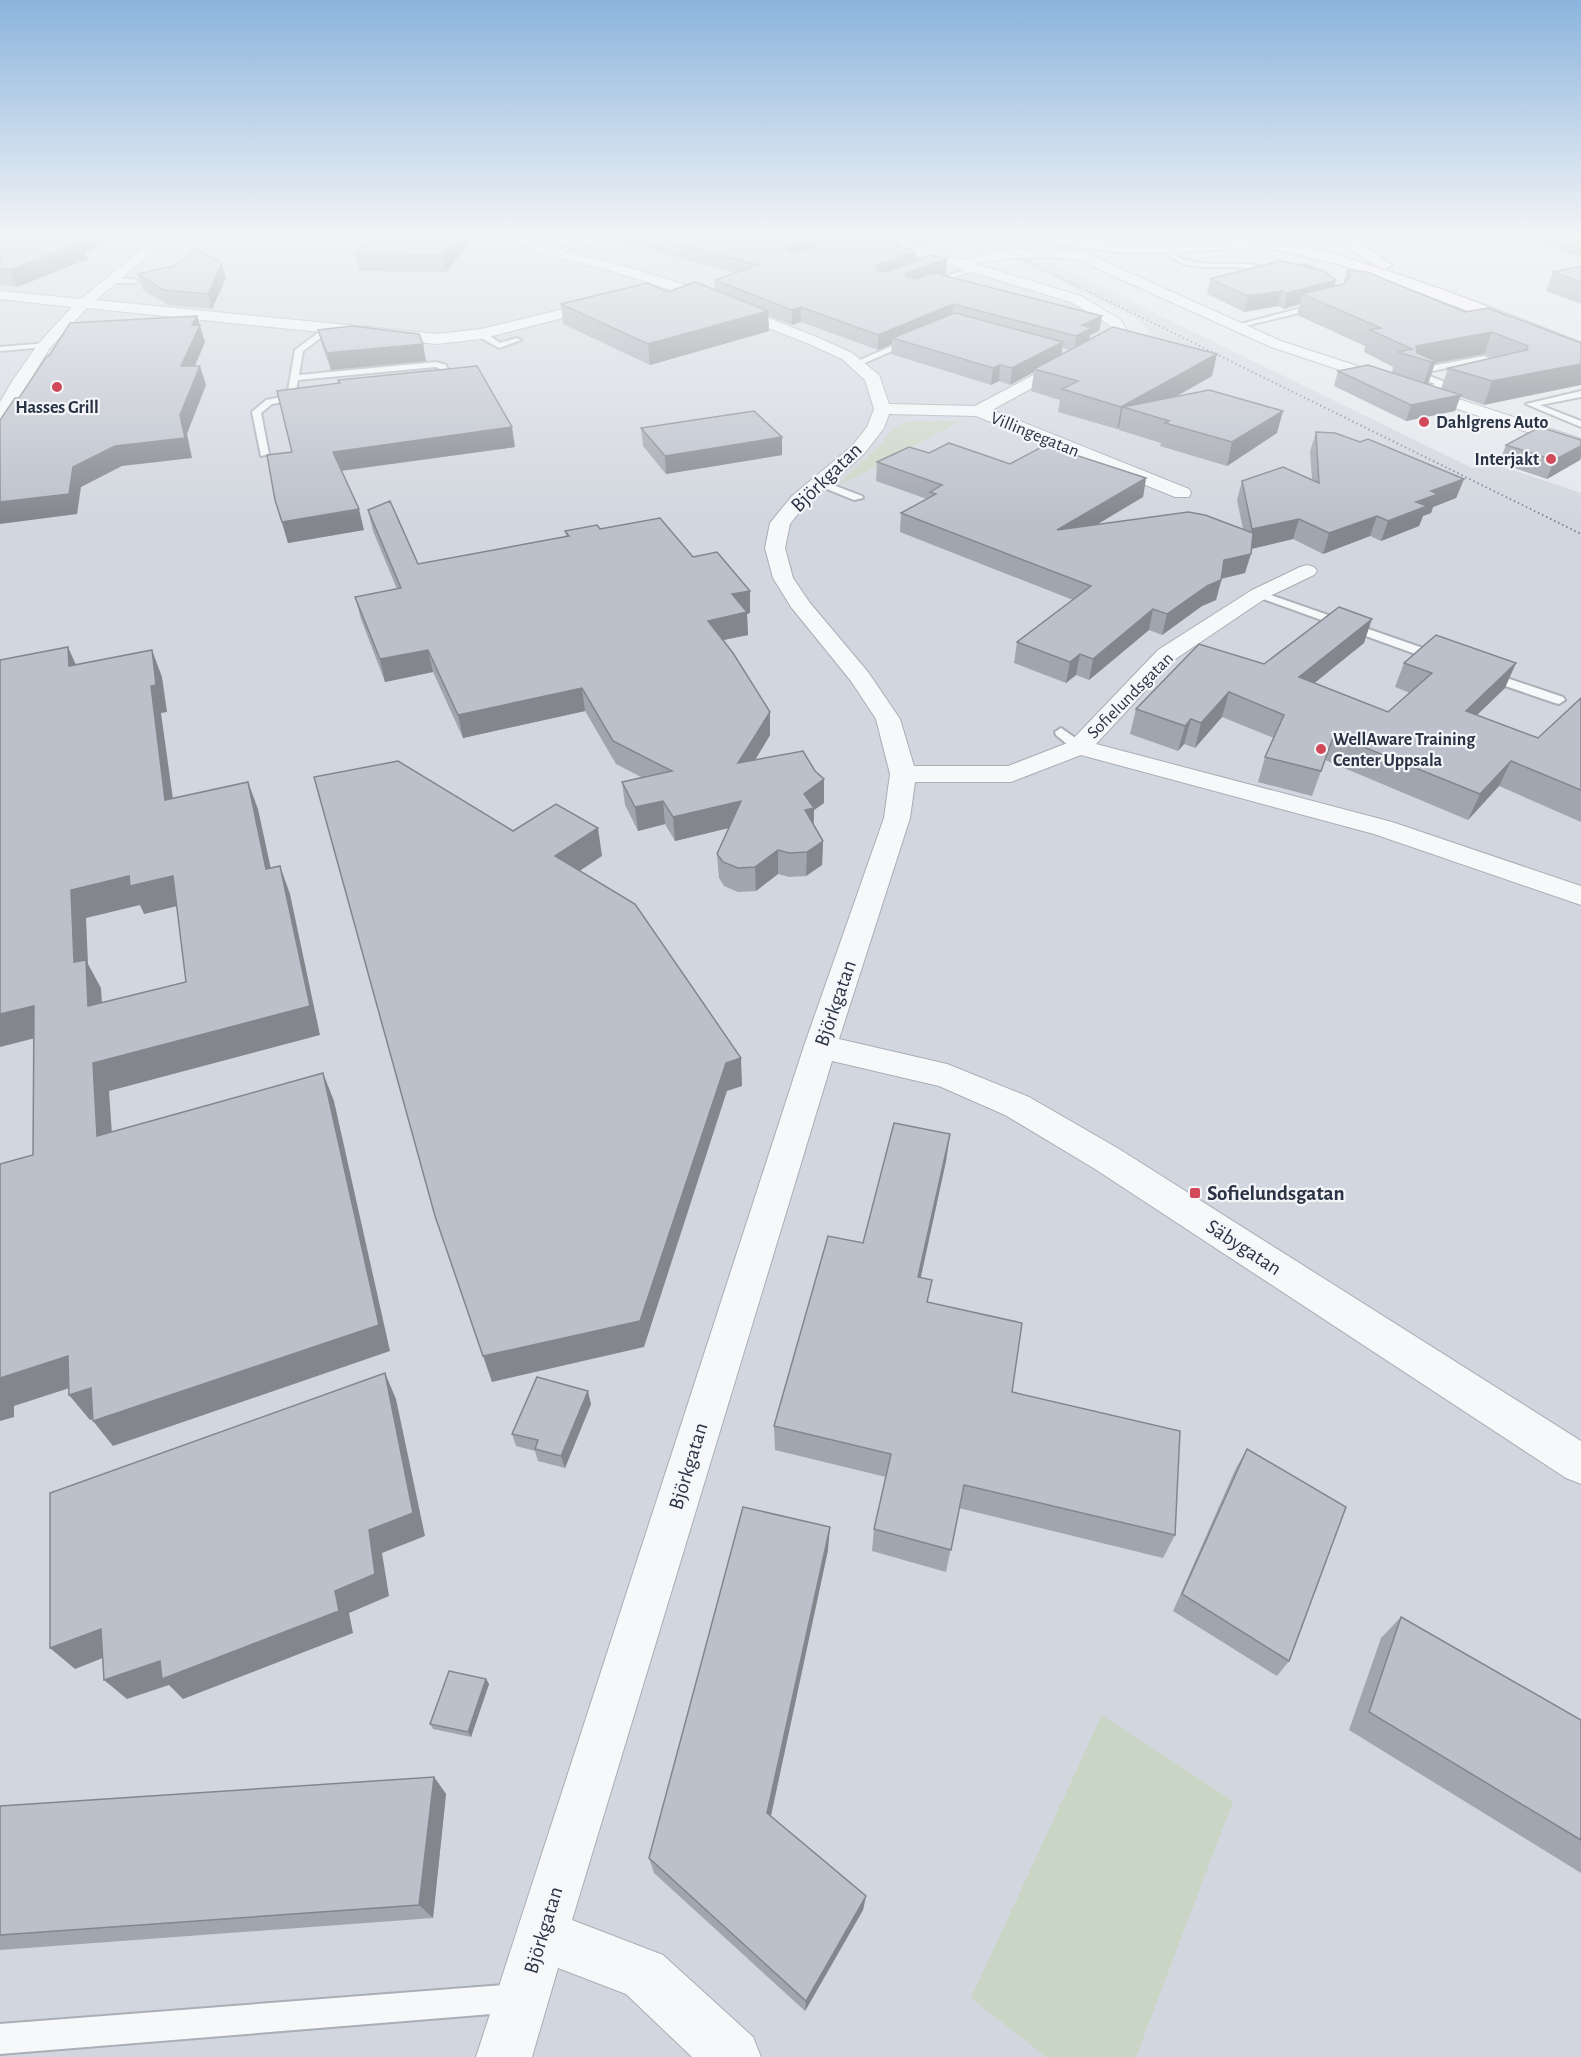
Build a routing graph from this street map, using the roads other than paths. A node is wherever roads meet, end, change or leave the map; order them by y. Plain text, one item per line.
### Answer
1 (65, 330) edge
2 (328, 330) edge
3 (339, 330) edge
4 (497, 330) edge
5 (786, 330) edge
6 (1119, 330) edge
7 (1241, 330) edge
8 (1532, 330) edge
9 (481, 334) junction
10 (920, 337) edge
11 (518, 340) dead end
12 (45, 345) junction
13 (0, 349) edge
14 (1581, 349) edge
15 (863, 360) junction
16 (889, 362) dead end
17 (1503, 374) edge
18 (294, 378) junction
19 (1479, 378) edge
20 (428, 384) edge
21 (1444, 385) junction
22 (1415, 391) junction
23 (1581, 394) edge
24 (302, 397) edge
25 (291, 398) junction
26 (882, 409) junction
27 (978, 411) junction
28 (0, 416) edge
29 (1581, 424) edge
30 (1581, 445) edge
31 (264, 454) dead end
32 (820, 483) junction
33 (1182, 493) dead end
34 (858, 498) dead end
35 (1307, 571) dead end
36 (1259, 594) junction
37 (1456, 664) edge
38 (1478, 672) edge
39 (1559, 700) dead end
40 (1070, 740) junction
41 (903, 774) junction
42 (1581, 896) edge
43 (820, 1046) junction
44 (1581, 1464) edge
45 (542, 1935) junction
46 (523, 1997) junction
47 (0, 2039) edge
48 (504, 2057) edge
49 (733, 2057) edge

1 - 12 street
2 - 18 lane
3 - 9 street
4 - 9 street
5 - 15 street
6 - 27 street
7 - 22 street
8 - 14 main road
9 - 11 lane
10 - 15 lane
12 - 13 lane
12 - 28 street
15 - 16 lane
15 - 26 street
17 - 21 lane
18 - 20 lane
18 - 25 lane
19 - 21 lane
21 - 22 lane
22 - 30 street
23 - 29 lane
24 - 25 lane
25 - 31 lane
26 - 27 street, Villingegatan
26 - 32 street, Björkgatan
27 - 33 street, Villingegatan
32 - 34 lane
32 - 41 street, Björkgatan
35 - 36 street, Sofielundsgatan
36 - 37 lane
36 - 40 street, Sofielundsgatan
38 - 39 lane
40 - 41 street, Sofielundsgatan
40 - 42 street
41 - 43 street, Björkgatan
43 - 44 street, Säbygatan
43 - 45 street, Björkgatan
45 - 46 street, Björkgatan
45 - 49 street
46 - 47 lane
46 - 48 street, Björkgatan

